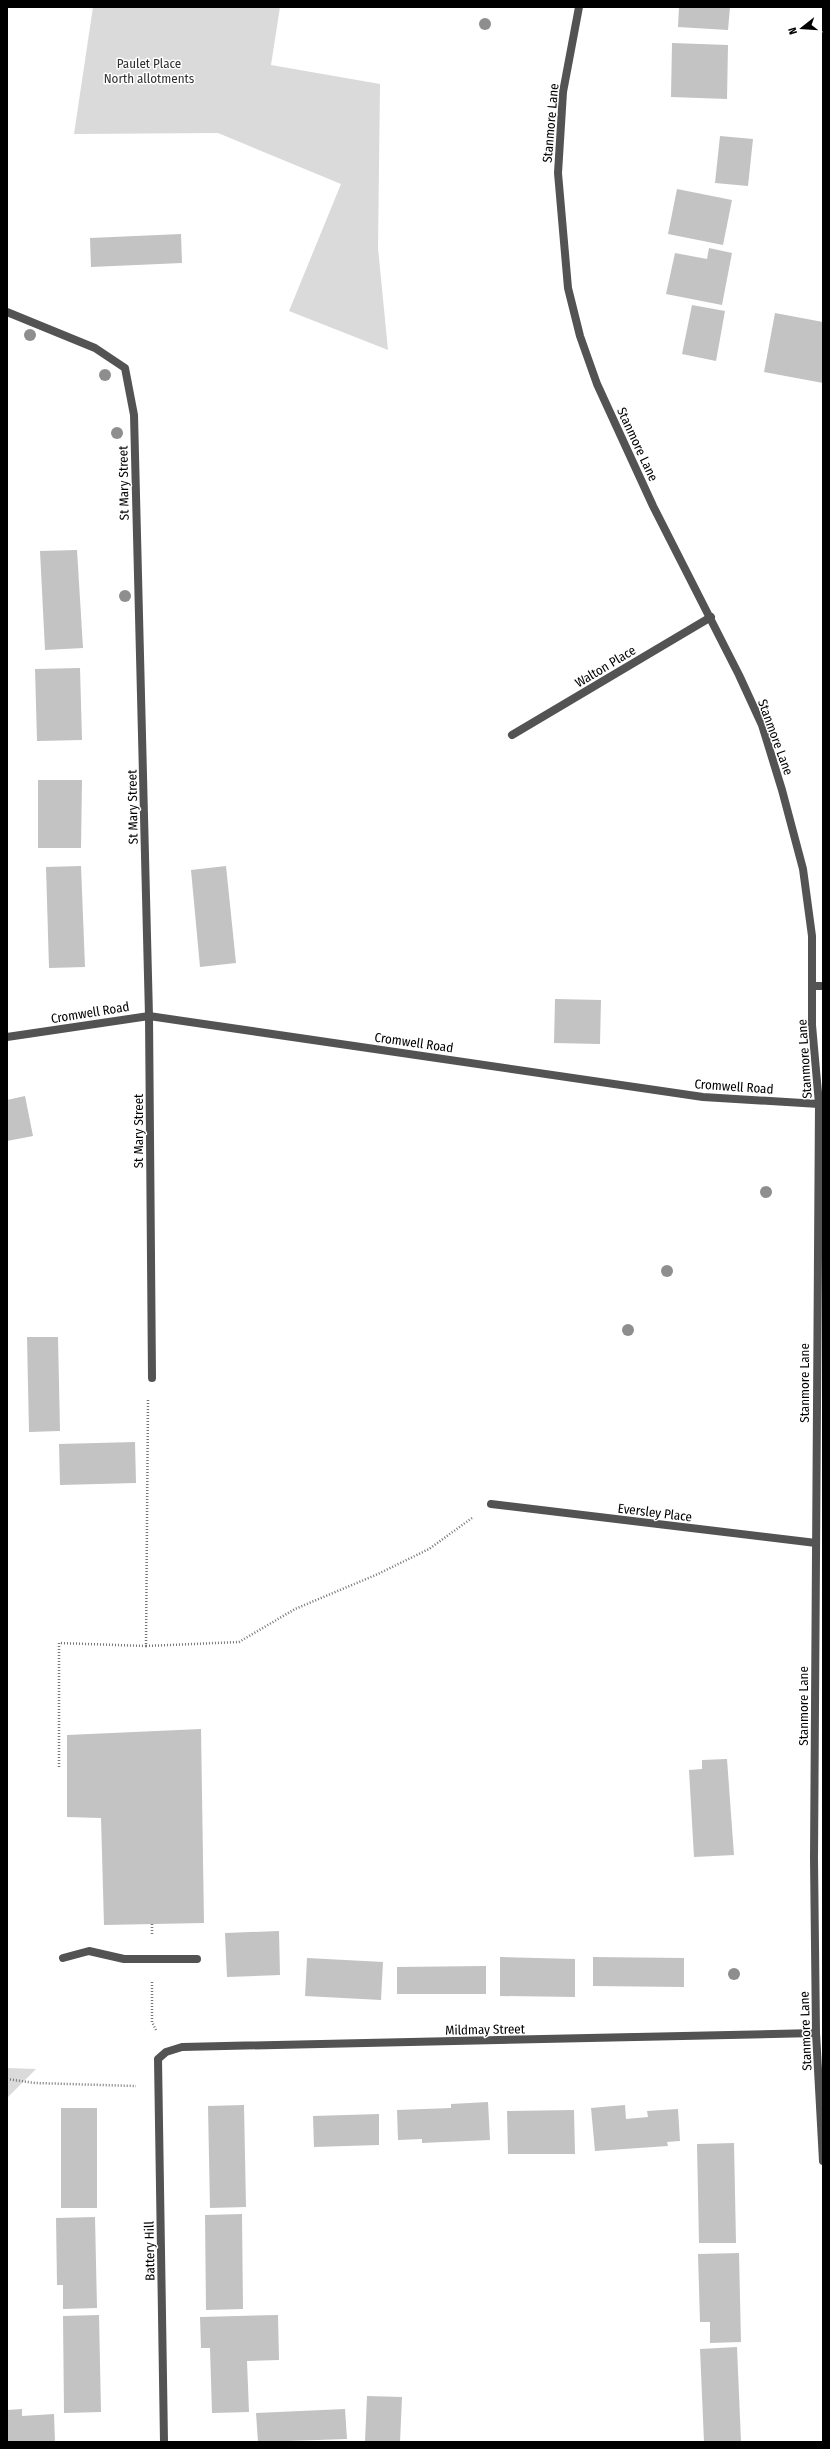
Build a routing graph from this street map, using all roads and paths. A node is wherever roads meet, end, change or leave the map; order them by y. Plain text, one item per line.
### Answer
1 (579, 7) edge
2 (7, 312) edge
3 (710, 617) junction
4 (512, 735) dead end
5 (813, 986) junction
6 (823, 986) edge
7 (149, 1016) junction
8 (7, 1037) edge
9 (819, 1104) junction
10 (152, 1378) joint
11 (491, 1504) joint
12 (816, 1543) junction
13 (146, 1646) junction
14 (59, 1767) dead end
15 (152, 1924) dead end
16 (63, 1958) dead end
17 (152, 1959) junction
18 (197, 1959) dead end
19 (816, 2033) junction
20 (166, 2052) junction
21 (158, 2059) joint
22 (7, 2079) edge
23 (158, 2086) junction
24 (823, 2161) edge
25 (164, 2442) edge

1 - 3 street, Stanmore Lane
2 - 7 street, St Mary Street
3 - 4 street, Walton Place
3 - 5 street, Stanmore Lane
5 - 6 street
5 - 9 street, Stanmore Lane
7 - 8 street, Cromwell Road
7 - 9 street, Cromwell Road
7 - 10 street, St Mary Street
9 - 12 street, Stanmore Lane
10 - 13 path
11 - 12 street, Eversley Place
11 - 13 path
12 - 19 street, Stanmore Lane
13 - 14 path
15 - 17 path
16 - 17 street
17 - 18 street
17 - 20 path
19 - 20 street, Mildmay Street
19 - 24 street, Stanmore Lane
20 - 21 street, Mildmay Street
21 - 23 street, Battery Hill
22 - 23 path
23 - 25 street, Battery Hill

